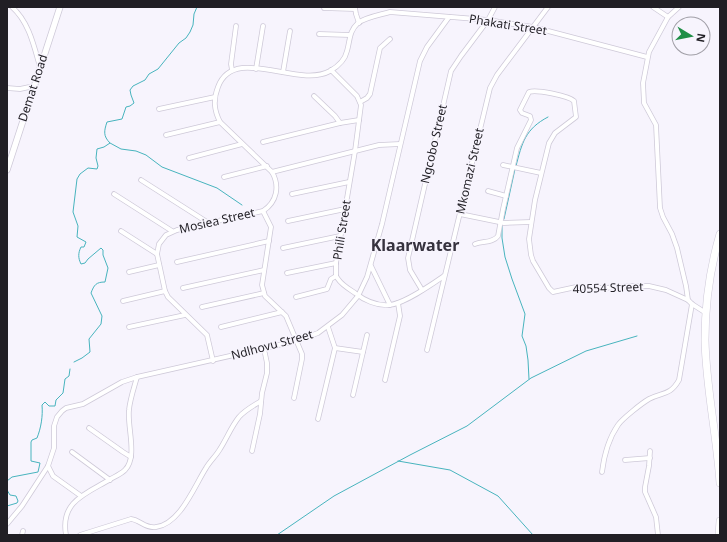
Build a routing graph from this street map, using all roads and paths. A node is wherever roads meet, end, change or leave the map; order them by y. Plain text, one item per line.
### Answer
1 (12, 7) edge
2 (60, 7) edge
3 (495, 7) edge
4 (548, 7) edge
5 (653, 7) edge
6 (679, 7) edge
7 (324, 8) edge
8 (355, 8) edge
9 (449, 17) junction
10 (668, 17) junction
11 (488, 20) junction
12 (359, 23) junction
13 (236, 26) dead end
14 (263, 26) dead end
15 (533, 27) junction
16 (290, 31) dead end
17 (319, 34) dead end
18 (350, 35) junction
19 (390, 39) dead end
20 (647, 57) junction
21 (40, 67) junction
22 (256, 69) junction
23 (232, 70) junction
24 (331, 70) junction
25 (282, 72) junction
26 (34, 86) junction
27 (7, 88) edge
28 (314, 96) dead end
29 (214, 97) junction
30 (360, 102) junction
31 (159, 109) dead end
32 (359, 120) junction
33 (220, 122) junction
34 (340, 123) junction
35 (166, 135) dead end
36 (263, 142) dead end
37 (242, 144) junction
38 (400, 144) junction
39 (355, 151) junction
40 (189, 158) dead end
41 (267, 166) junction
42 (503, 166) dead end
43 (513, 168) junction
44 (7, 170) edge
45 (272, 172) junction
46 (541, 173) junction
47 (224, 177) dead end
48 (141, 180) dead end
49 (349, 182) junction
50 (488, 191) dead end
51 (114, 194) dead end
52 (292, 194) dead end
53 (506, 196) junction
54 (345, 209) junction
55 (262, 211) junction
56 (460, 214) junction
57 (288, 221) dead end
58 (207, 222) junction
59 (531, 222) junction
60 (500, 223) junction
61 (121, 231) dead end
62 (172, 232) junction
63 (720, 234) edge
64 (340, 236) junction
65 (269, 241) junction
66 (475, 244) dead end
67 (283, 248) dead end
68 (157, 254) junction
69 (177, 262) dead end
70 (336, 263) junction
71 (159, 265) junction
72 (371, 266) junction
73 (264, 270) junction
74 (129, 272) dead end
75 (287, 273) dead end
76 (336, 276) junction
77 (444, 276) junction
78 (183, 288) dead end
79 (422, 290) junction
80 (165, 291) junction
81 (264, 293) junction
82 (358, 296) junction
83 (296, 297) dead end
84 (688, 300) junction
85 (123, 301) dead end
86 (398, 303) junction
87 (692, 304) junction
88 (390, 305) junction
89 (202, 307) dead end
90 (282, 312) junction
91 (706, 313) junction
92 (185, 315) junction
93 (221, 326) dead end
94 (129, 327) dead end
95 (328, 327) junction
96 (367, 335) dead end
97 (296, 341) junction
98 (335, 348) junction
99 (264, 349) junction
100 (427, 350) dead end
101 (363, 352) junction
102 (212, 361) junction
103 (137, 377) junction
104 (386, 380) dead end
105 (353, 394) dead end
106 (294, 398) dead end
107 (261, 401) junction
108 (318, 419) dead end
109 (89, 428) dead end
110 (717, 430) edge
111 (252, 451) dead end
112 (650, 451) dead end
113 (72, 452) dead end
114 (131, 457) junction
115 (650, 458) junction
116 (626, 460) dead end
117 (48, 466) junction
118 (602, 472) dead end
119 (110, 480) junction
120 (720, 483) edge
121 (81, 496) junction
122 (720, 520) edge
123 (7, 524) edge
124 (66, 535) edge
125 (80, 535) edge
126 (658, 535) edge
127 (719, 535) edge

1 - 21 street
2 - 21 street, Demat Road
3 - 11 street, Ngcobo Street
4 - 15 street, Mkomazi Street
5 - 10 street
6 - 10 street
7 - 8 street
8 - 12 street
9 - 11 street, Phakati Street
9 - 12 street, Phakati Street
9 - 38 street, Ndlhovu Street
10 - 20 street
11 - 15 street, Phakati Street
11 - 79 street, Ngcobo Street
12 - 18 street
13 - 23 street
14 - 22 street
15 - 20 street, Phakati Street
15 - 56 street, Mkomazi Street
16 - 25 street
17 - 18 street
18 - 24 street
19 - 30 street
20 - 84 street
21 - 26 street, Demat Road
22 - 23 street
22 - 25 street
23 - 29 street
24 - 25 street
24 - 30 street
26 - 27 street
26 - 44 street, Demat Road
28 - 34 street
29 - 31 street
29 - 33 street, Mosiea Street
30 - 32 street, Phili Street
32 - 34 street
32 - 39 street, Phili Street
33 - 35 street
33 - 37 street, Mosiea Street
34 - 36 street
37 - 40 street
37 - 41 street, Mosiea Street
38 - 39 street
38 - 72 street, Ndlhovu Street
39 - 45 street
39 - 49 street, Phili Street
41 - 45 street, Mosiea Street
41 - 47 street
42 - 43 street
43 - 46 street
43 - 46 street
43 - 53 street
45 - 55 street, Mosiea Street
46 - 59 street
48 - 58 street
49 - 52 street
49 - 54 street, Phili Street
50 - 53 street
51 - 62 street
53 - 60 street
54 - 57 street
54 - 64 street, Phili Street
55 - 58 street, Mosiea Street
55 - 65 street
56 - 60 street
56 - 77 street, Mkomazi Street
58 - 62 street, Mosiea Street
59 - 60 street
59 - 84 street, 40554 Street
60 - 66 street
61 - 68 street
62 - 68 street, Mosiea Street
63 - 91 highway
64 - 67 street
64 - 70 street, Phili Street
65 - 69 street
65 - 73 street
68 - 71 street
70 - 75 street
70 - 76 street, Phili Street
71 - 74 street
71 - 80 street
72 - 82 street, Ndlhovu Street
72 - 88 street
73 - 78 street
73 - 81 street
76 - 82 street, Phili Street
76 - 83 street
77 - 79 street, Phili Street
77 - 100 street, Mkomazi Street
79 - 86 street, Phili Street
80 - 85 street
80 - 92 street
81 - 89 street
81 - 90 street
82 - 88 street, Phili Street
82 - 95 street, Ndlhovu Street
84 - 87 street
86 - 88 street, Phili Street
86 - 104 street
87 - 91 street
87 - 118 street
90 - 93 street
90 - 97 street
91 - 110 highway
92 - 94 street
92 - 102 street
95 - 97 street, Ndlhovu Street
95 - 98 street
96 - 101 street
97 - 99 street, Ndlhovu Street
97 - 106 street
98 - 101 street
98 - 108 street
99 - 102 street, Ndlhovu Street
99 - 107 street
101 - 105 street
102 - 103 street, Ndlhovu Street
103 - 114 street
103 - 117 street, Ndlhovu Street
107 - 111 street
107 - 125 street
109 - 114 street
110 - 120 highway
112 - 115 street
113 - 119 street
114 - 119 street
115 - 116 street
115 - 126 street
117 - 121 street
117 - 123 street, Ndlhovu Street
119 - 121 street
121 - 124 street
122 - 127 highway

